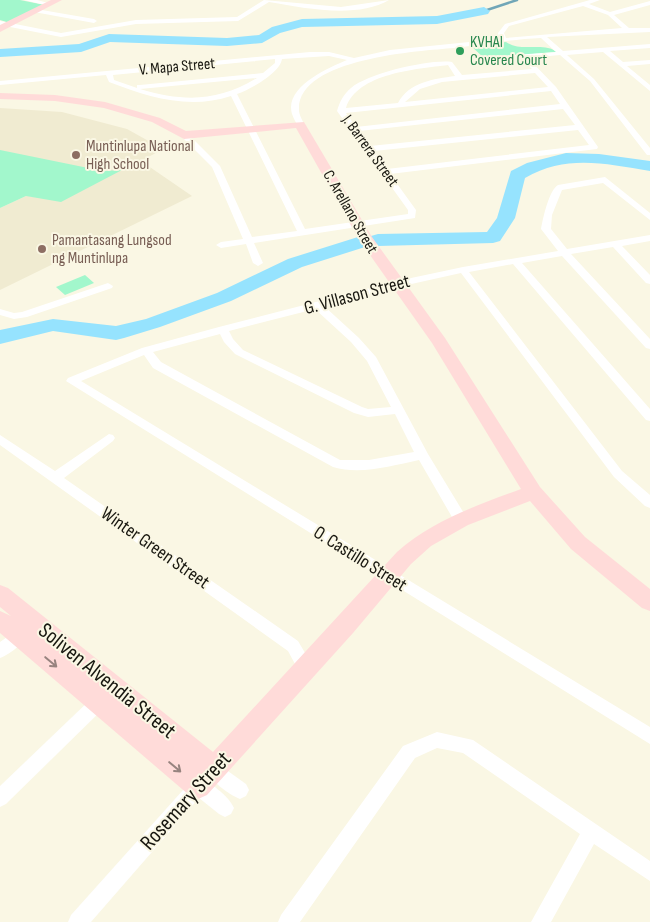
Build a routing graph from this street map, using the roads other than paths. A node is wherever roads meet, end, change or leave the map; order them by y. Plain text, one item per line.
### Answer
1 (27, 0) edge
2 (268, 0) edge
3 (386, 0) edge
4 (597, 0) edge
5 (54, 2) edge
6 (650, 3) edge
7 (584, 4) junction
8 (638, 6) junction
9 (36, 11) junction
10 (650, 11) edge
11 (610, 14) junction
12 (94, 21) dead end
13 (3, 25) edge
14 (626, 29) junction
15 (650, 30) edge
16 (543, 37) junction
17 (503, 40) junction
18 (650, 46) edge
19 (605, 50) junction
20 (562, 53) junction
21 (523, 56) junction
22 (279, 58) junction
23 (487, 59) dead end
24 (354, 60) junction
25 (650, 62) edge
26 (622, 64) junction
27 (538, 71) junction
28 (109, 73) junction
29 (267, 75) junction
30 (650, 78) edge
31 (461, 79) junction
32 (640, 79) junction
33 (0, 82) edge
34 (131, 88) junction
35 (553, 89) junction
36 (650, 89) edge
37 (234, 95) junction
38 (0, 96) edge
39 (401, 104) junction
40 (566, 106) junction
41 (341, 111) junction
42 (300, 124) junction
43 (581, 127) junction
44 (250, 129) junction
45 (355, 129) junction
46 (184, 135) junction
47 (369, 149) junction
48 (649, 150) edge
49 (385, 172) junction
50 (650, 217) edge
51 (356, 224) junction
52 (302, 232) junction
53 (650, 238) edge
54 (248, 241) junction
55 (615, 244) junction
56 (222, 245) dead end
57 (564, 252) junction
58 (515, 261) junction
59 (258, 263) dead end
60 (463, 270) junction
61 (650, 281) edge
62 (397, 284) junction
63 (108, 286) dead end
64 (318, 306) junction
65 (0, 312) edge
66 (223, 329) junction
67 (650, 346) edge
68 (146, 350) junction
69 (72, 381) joint
70 (397, 410) junction
71 (650, 417) edge
72 (109, 438) dead end
73 (0, 439) edge
74 (422, 455) junction
75 (55, 478) junction
76 (533, 492) junction
77 (650, 503) edge
78 (461, 520) junction
79 (388, 576) junction
80 (0, 594) edge
81 (650, 602) edge
82 (0, 620) edge
83 (26, 629) junction
84 (0, 651) edge
85 (299, 672) junction
86 (99, 702) junction
87 (650, 736) edge
88 (206, 777) junction
89 (240, 790) dead end
90 (0, 798) edge
91 (225, 808) dead end
92 (591, 831) junction
93 (650, 872) edge
94 (78, 922) edge
95 (288, 922) edge
96 (541, 922) edge

1 - 5 street
2 - 3 street
2 - 13 street
4 - 7 street
5 - 9 street
6 - 8 street
7 - 11 street
7 - 17 street
8 - 10 street
8 - 11 street
9 - 12 street
9 - 13 street
11 - 14 street
14 - 15 street, C. Arellano Street
14 - 16 street, C. Arellano Street
16 - 17 street, C. Arellano Street
16 - 20 street
17 - 24 street, C. Arellano Street
18 - 19 street
19 - 20 street
19 - 26 street
20 - 21 street
20 - 48 street
21 - 23 street
21 - 27 street
22 - 24 street, V. Mapa Street
22 - 28 street, V. Mapa Street
22 - 29 street
24 - 42 street, C. Arellano Street
25 - 26 street
26 - 32 street
27 - 31 street
27 - 35 street
28 - 33 street, V. Mapa Street
28 - 34 street
29 - 34 street
29 - 37 street
30 - 32 street
31 - 39 street
31 - 41 street, J. Barrera Street
32 - 36 street
34 - 37 street
35 - 39 street
35 - 40 street
37 - 44 street
38 - 46 street
39 - 41 street
40 - 43 street
40 - 45 street
41 - 45 street, J. Barrera Street
42 - 44 street
42 - 51 street, C. Arellano Street
43 - 47 street
43 - 49 street
44 - 46 street
44 - 52 street
45 - 47 street, J. Barrera Street
46 - 54 street
47 - 49 street, J. Barrera Street
49 - 51 street, J. Barrera Street
50 - 57 street
51 - 52 street
51 - 62 street, C. Arellano Street
52 - 54 street
53 - 55 street, G. Villason Street
54 - 56 street
54 - 59 street
55 - 57 street, G. Villason Street
55 - 61 street
57 - 58 street, G. Villason Street
57 - 67 street
58 - 60 street, G. Villason Street
58 - 71 street
60 - 62 street, G. Villason Street
60 - 77 street
62 - 64 street, G. Villason Street
62 - 76 street, C. Arellano Street
63 - 65 street
64 - 66 street, G. Villason Street
64 - 70 street
66 - 68 street, G. Villason Street
66 - 70 street
68 - 69 street, G. Villason Street
68 - 74 street
69 - 79 street, O. Castillo Street
70 - 74 street
72 - 75 street
73 - 75 street, Winter Green Street
74 - 78 street
75 - 85 street, Winter Green Street
76 - 78 street, Rosemary Street
76 - 81 street, C. Arellano Street
78 - 79 street, Rosemary Street
79 - 85 street, Rosemary Street
79 - 87 street, O. Castillo Street
80 - 83 street, Soliven Alvendia Street
82 - 83 street, Soliven Alvendia Street
83 - 84 street
83 -> 86 street, Soliven Alvendia Street
83 - 88 street, Soliven Alvendia Street
85 - 88 street, Rosemary Street
86 -> 88 street, Soliven Alvendia Street
86 - 90 street
88 - 89 street
88 - 91 street
88 - 94 street, Rosemary Street
92 - 93 street
92 - 95 street
92 - 96 street

